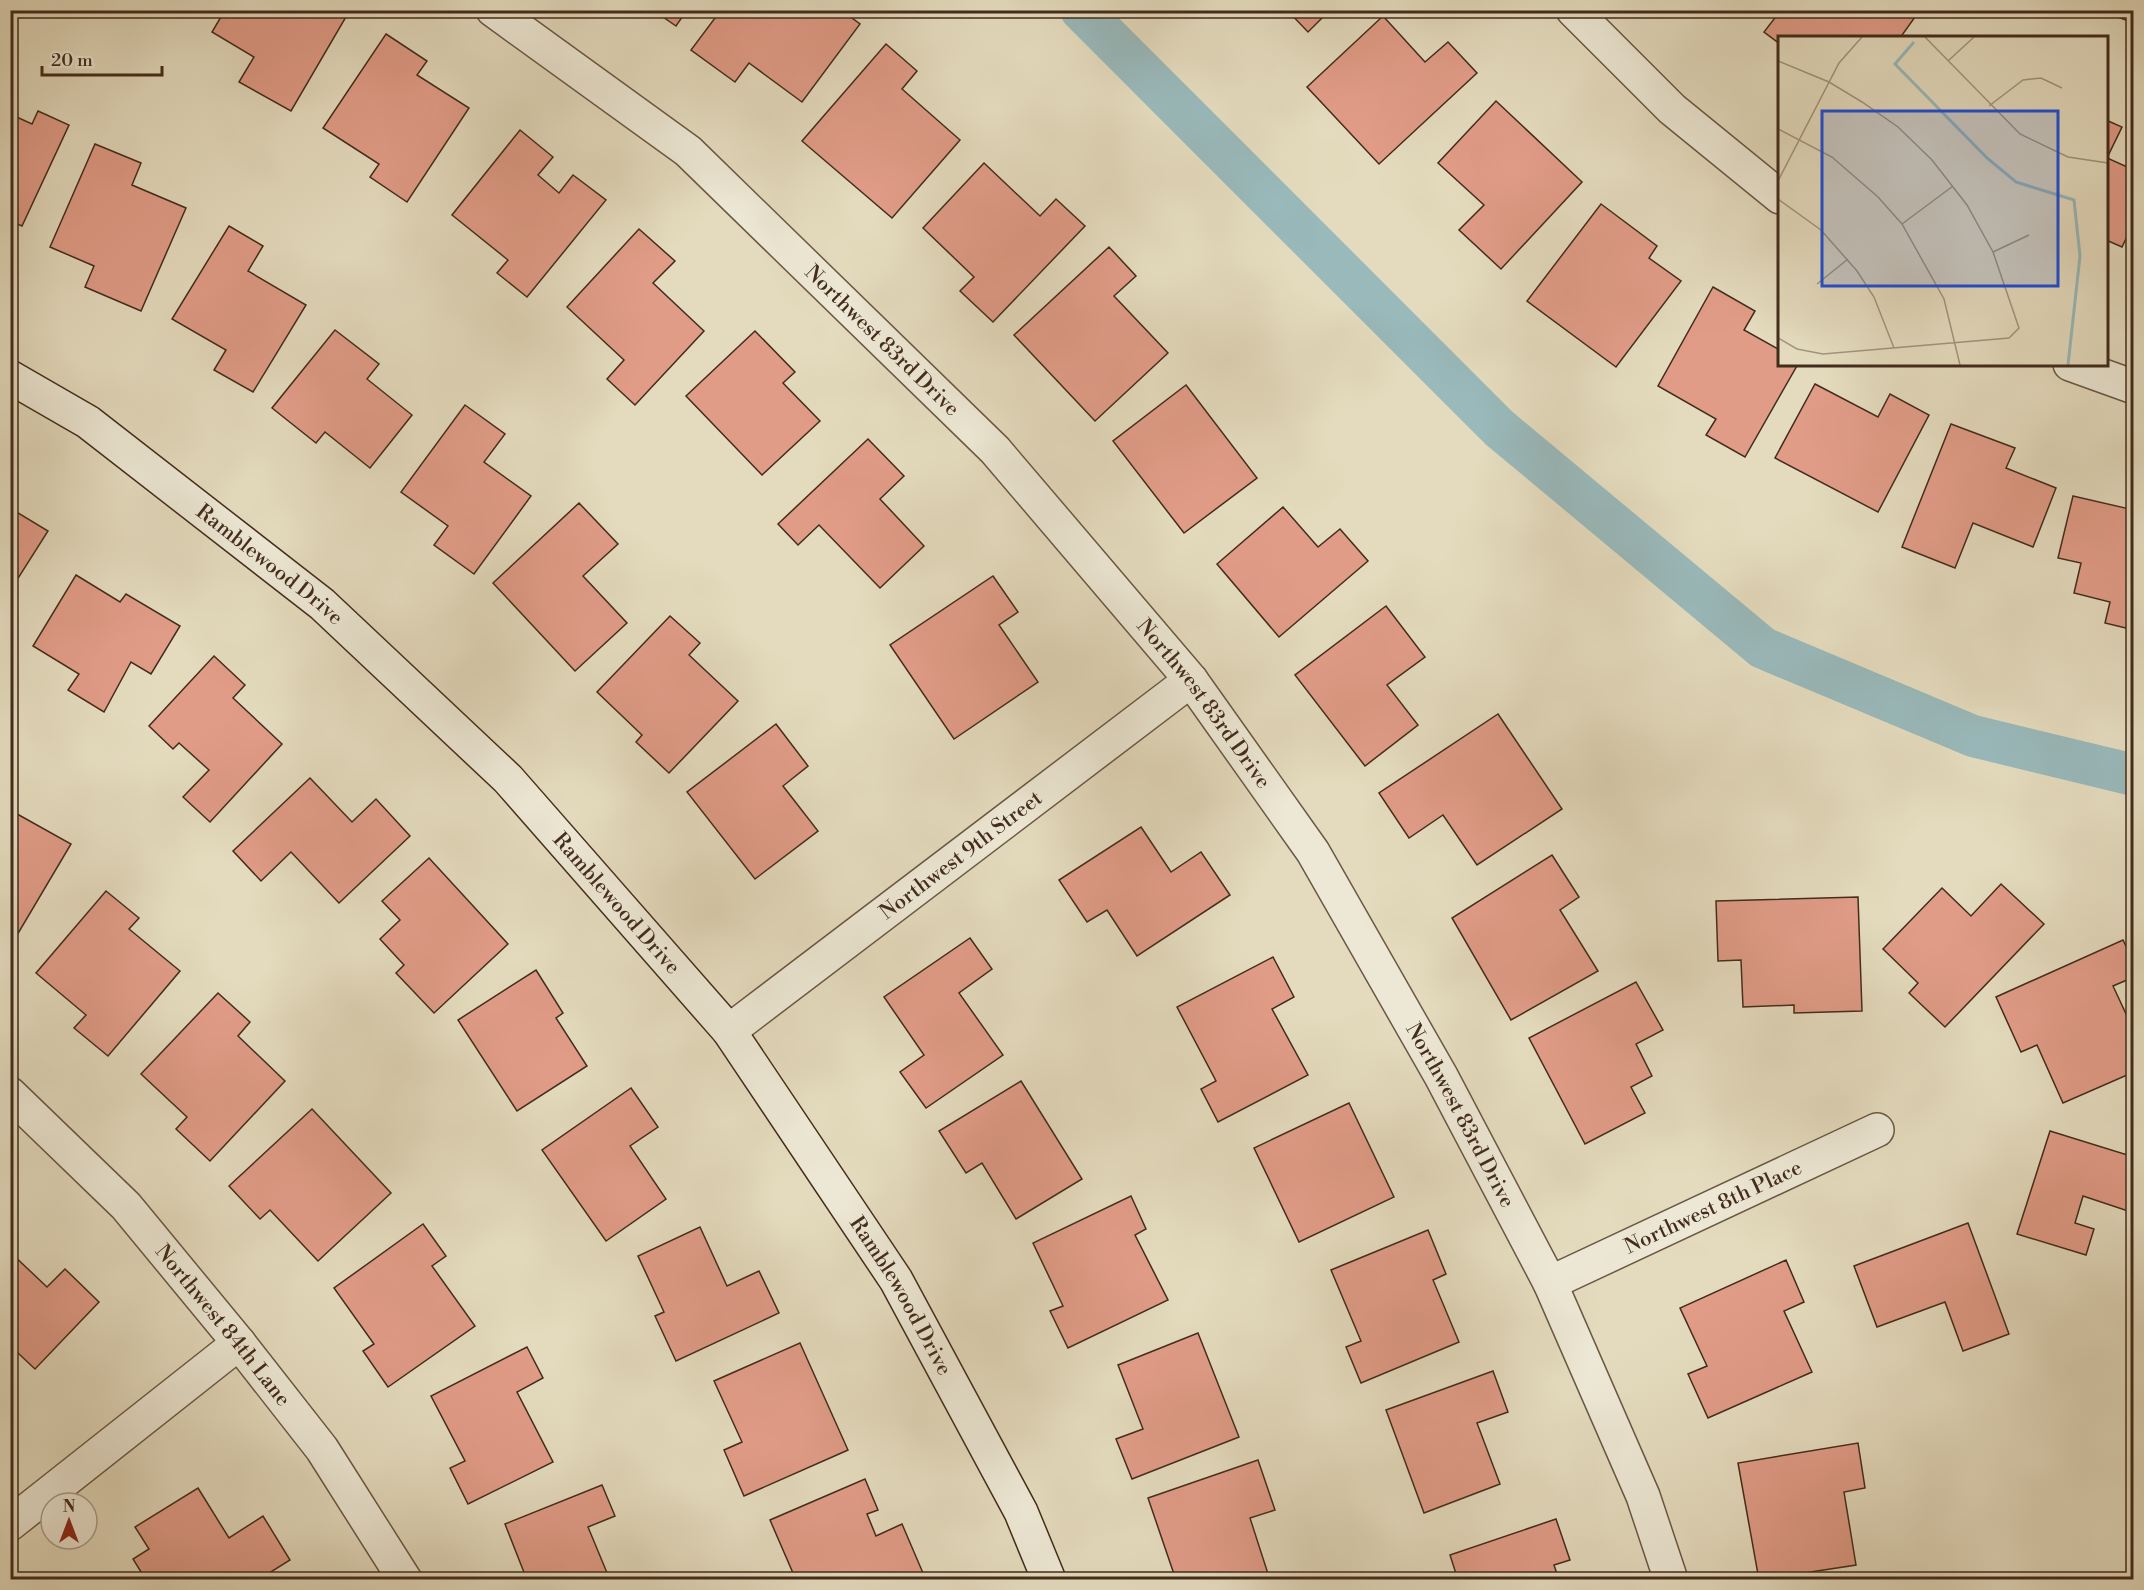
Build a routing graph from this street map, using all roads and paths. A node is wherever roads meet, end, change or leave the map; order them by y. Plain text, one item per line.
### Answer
1 (493, 10) edge
2 (1573, 10) edge
3 (1778, 196) edge
4 (2075, 366) edge
5 (10, 377) edge
6 (2133, 387) edge
7 (1191, 680) junction
8 (729, 1031) junction
9 (10, 1094) edge
10 (1877, 1130) dead end
11 (1550, 1283) junction
12 (239, 1343) junction
13 (10, 1524) edge
14 (405, 1580) edge
15 (1049, 1580) edge
16 (1671, 1580) edge

1 - 7 street, Northwest 83rd Drive
2 - 3 street
4 - 6 street
5 - 8 street, Ramblewood Drive
7 - 8 street, Northwest 9th Street
7 - 11 street, Northwest 83rd Drive
8 - 15 street, Ramblewood Drive
9 - 12 street, Northwest 84th Lane
10 - 11 street, Northwest 8th Place
11 - 16 street, Northwest 83rd Drive
12 - 13 street
12 - 14 street, Northwest 84th Lane

